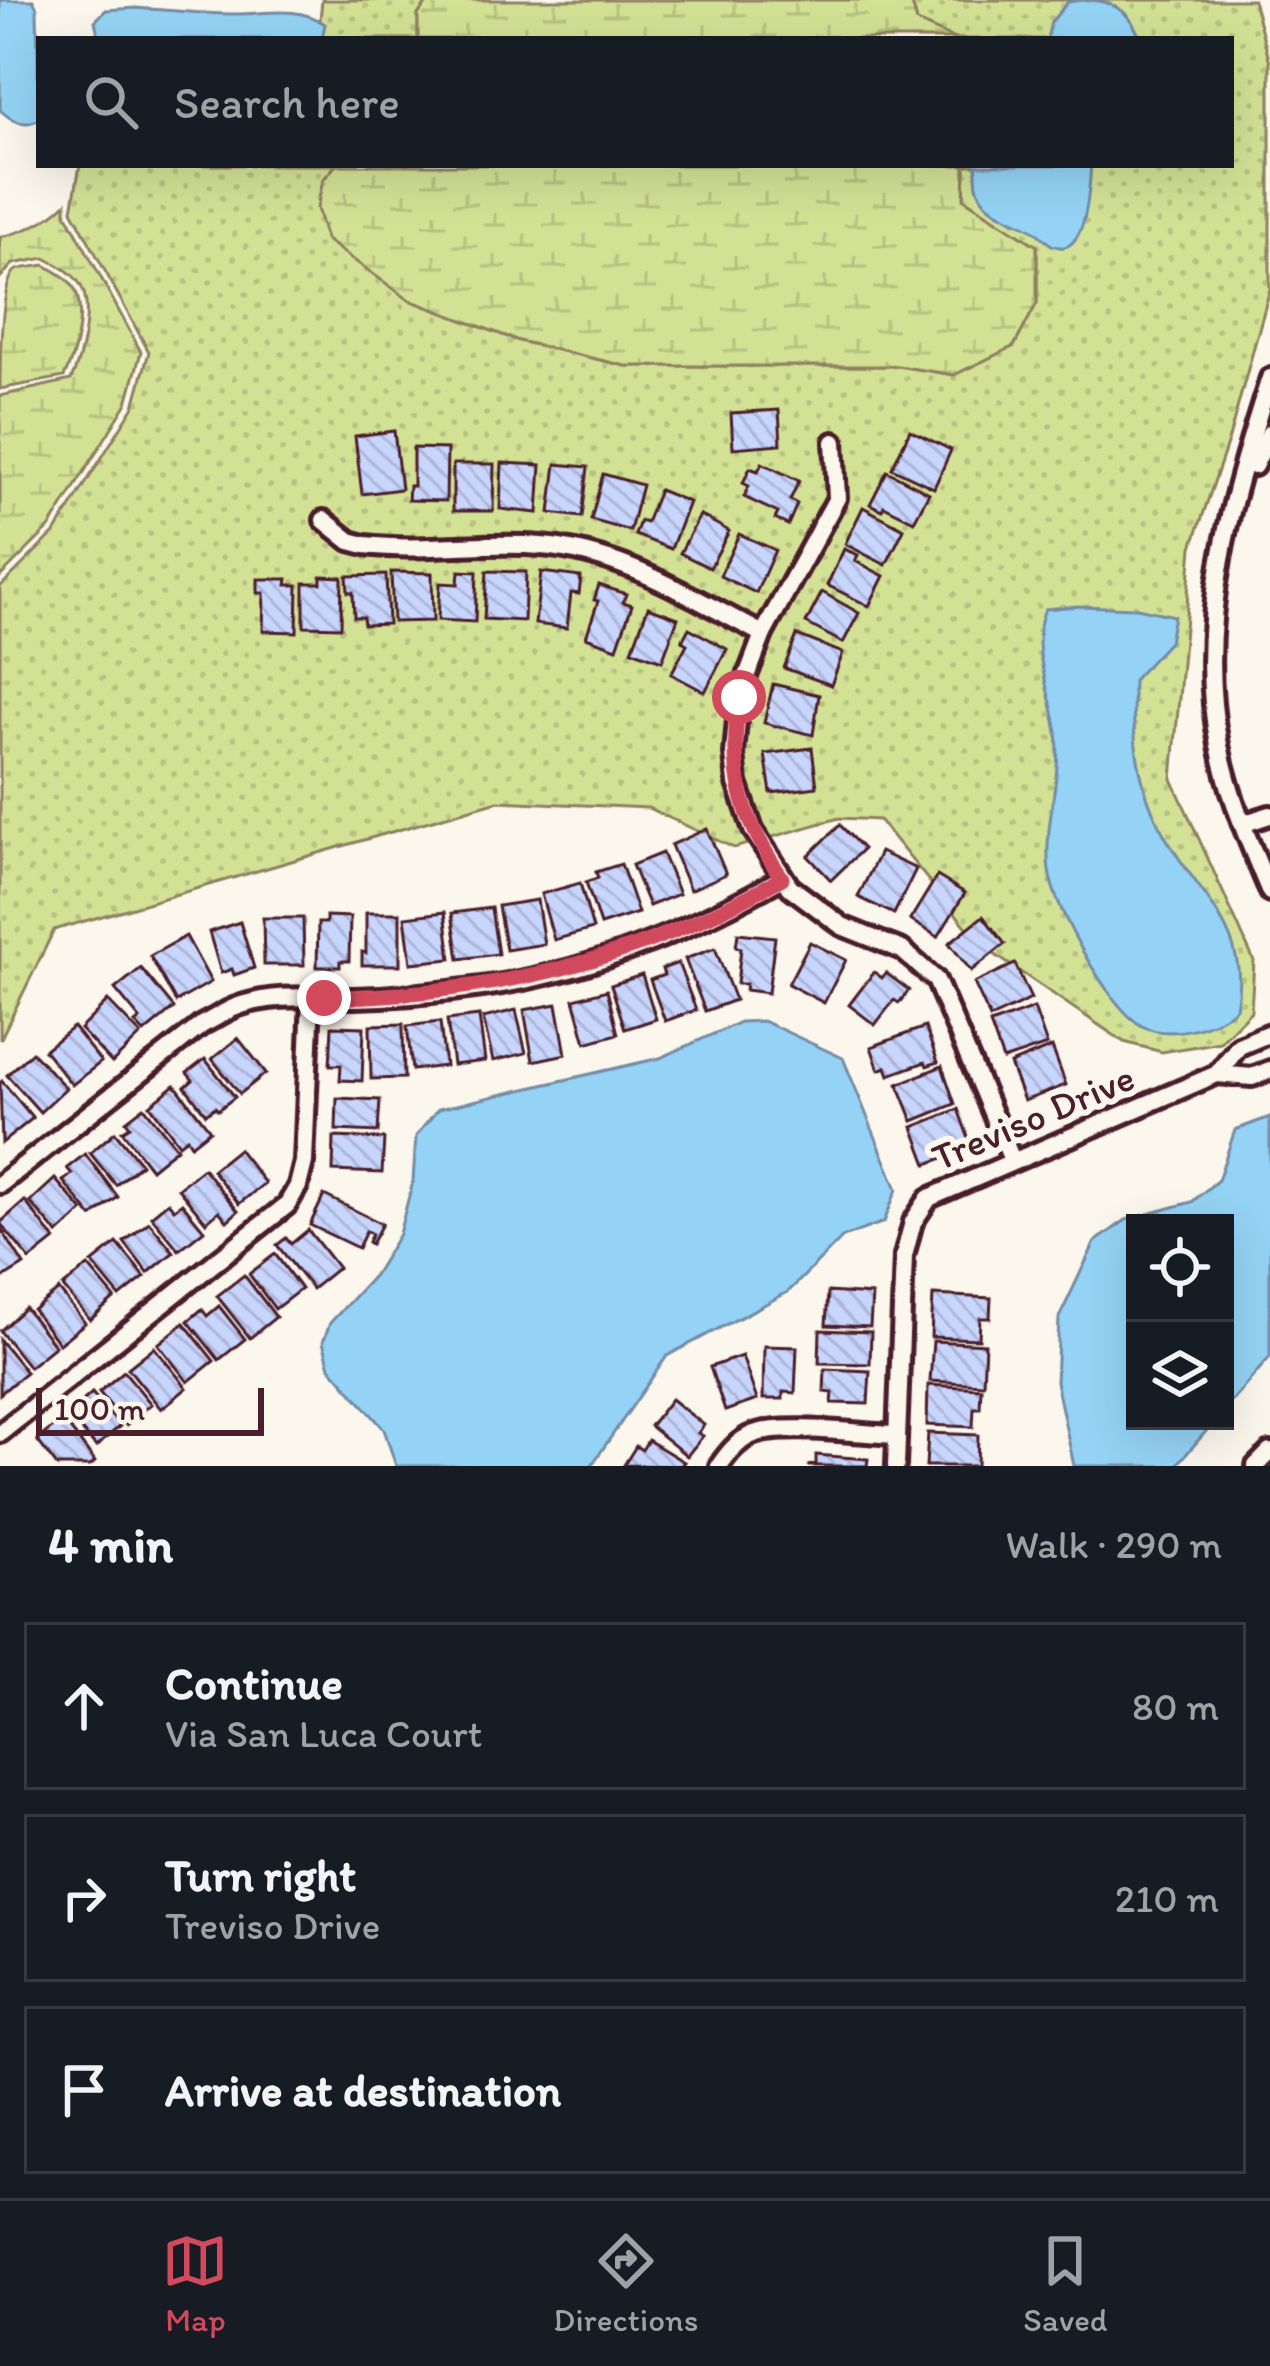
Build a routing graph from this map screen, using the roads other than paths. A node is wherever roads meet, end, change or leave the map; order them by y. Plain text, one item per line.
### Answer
1 (1270, 378) edge
2 (1270, 433) edge
3 (834, 442) dead end
4 (1233, 511) junction
5 (324, 520) dead end
6 (763, 634) junction
7 (1270, 814) edge
8 (1242, 824) junction
9 (782, 878) junction
10 (1270, 892) edge
11 (310, 998) junction
12 (1270, 1033) edge
13 (1270, 1070) edge
14 (1217, 1074) junction
15 (1012, 1160) junction
16 (0, 1184) edge
17 (0, 1433) edge
18 (897, 1435) junction
19 (1270, 1452) edge
20 (718, 1466) edge
21 (896, 1466) edge
22 (1256, 1466) edge

1 - 4 street
2 - 4 street
3 - 6 street
4 - 8 street
5 - 6 street
6 - 9 street
7 - 8 street
8 - 10 street
9 - 11 street
9 - 15 street
11 - 16 street
11 - 17 street
12 - 14 street, Treviso Drive
13 - 14 street, Treviso Drive
14 - 15 street, Treviso Drive
15 - 18 street, Treviso Drive
18 - 20 street
18 - 21 street, Treviso Drive
19 - 22 street

